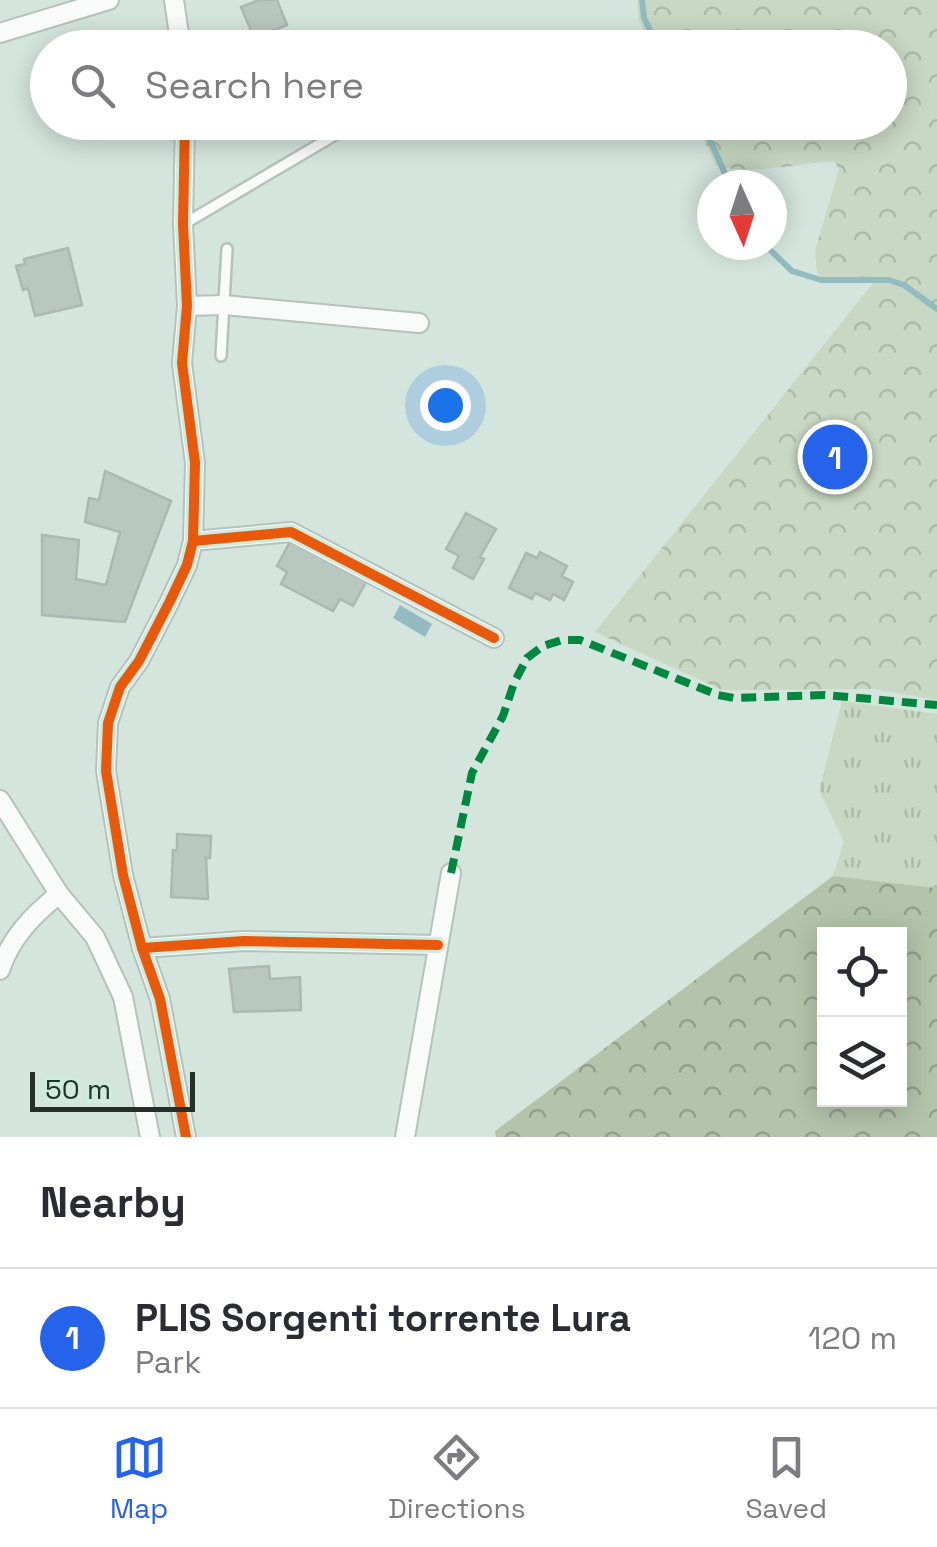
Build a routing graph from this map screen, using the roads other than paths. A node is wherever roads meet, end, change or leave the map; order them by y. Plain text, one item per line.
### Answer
1 (109, 0) edge
2 (174, 0) edge
3 (178, 30) edge
4 (0, 33) edge
5 (185, 140) edge
6 (326, 140) edge
7 (183, 224) junction
8 (227, 249) dead end
9 (224, 305) junction
10 (187, 306) junction
11 (419, 323) dead end
12 (221, 356) dead end
13 (194, 540) junction
14 (494, 638) dead end
15 (0, 800) edge
16 (451, 873) dead end
17 (59, 894) junction
18 (438, 945) junction
19 (142, 948) junction
20 (0, 970) edge
21 (150, 1137) edge
22 (186, 1137) edge
23 (406, 1137) edge

1 - 4 street
2 - 3 street
5 - 7 street
6 - 7 lane
7 - 10 street
8 - 9 lane
9 - 10 street
9 - 11 street
9 - 12 lane
10 - 13 street
13 - 14 street
13 - 19 street
15 - 17 street
16 - 18 street
17 - 20 street
17 - 21 street
18 - 19 street
18 - 23 street
19 - 22 street

